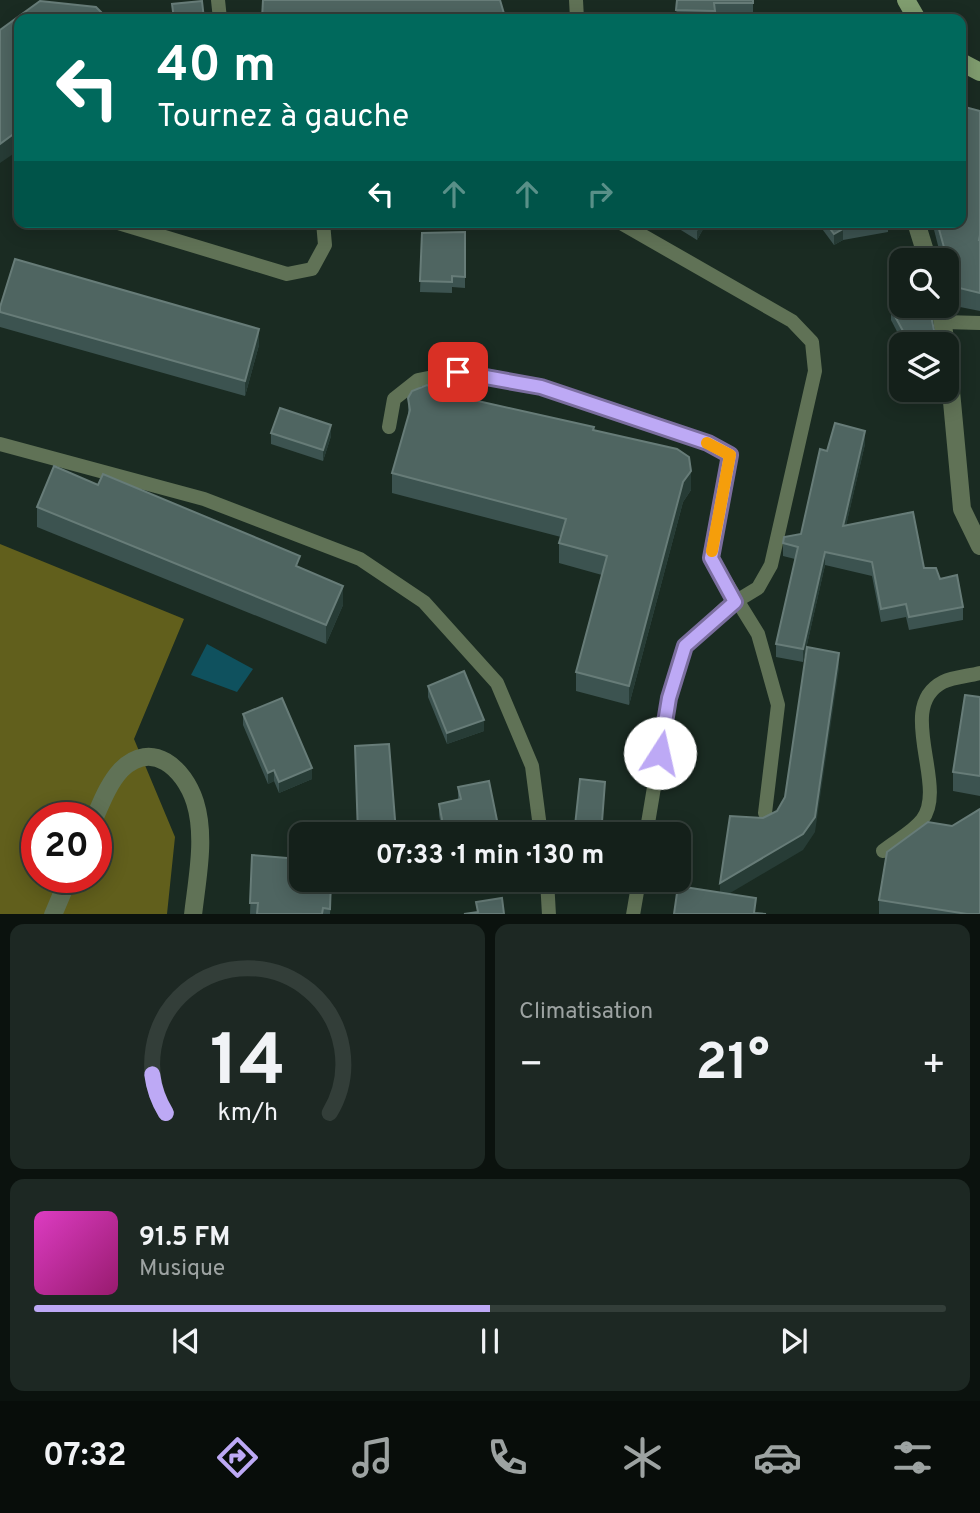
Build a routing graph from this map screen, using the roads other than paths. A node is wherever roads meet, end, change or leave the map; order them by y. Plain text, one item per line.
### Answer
1 (136, 228) edge
2 (324, 228) edge
3 (629, 228) edge
4 (918, 228) edge
5 (924, 248) edge
6 (959, 318) edge
7 (980, 323) edge
8 (952, 402) edge
9 (389, 427) dead end
10 (0, 444) edge
11 (980, 546) edge
12 (735, 602) junction
13 (980, 673) edge
14 (102, 802) edge
15 (765, 813) dead end
16 (539, 822) edge
17 (648, 822) edge
18 (883, 850) dead end
19 (548, 892) edge
20 (637, 892) edge
21 (62, 893) edge
22 (53, 914) edge
23 (193, 914) edge
24 (549, 914) edge
25 (633, 914) edge

1 - 2 lane
3 - 12 lane
4 - 5 street
6 - 7 lane
8 - 11 street
9 - 12 lane
10 - 16 lane
12 - 15 lane
12 - 17 lane
13 - 18 lane
14 - 23 street
19 - 24 lane
20 - 25 lane
21 - 22 street

